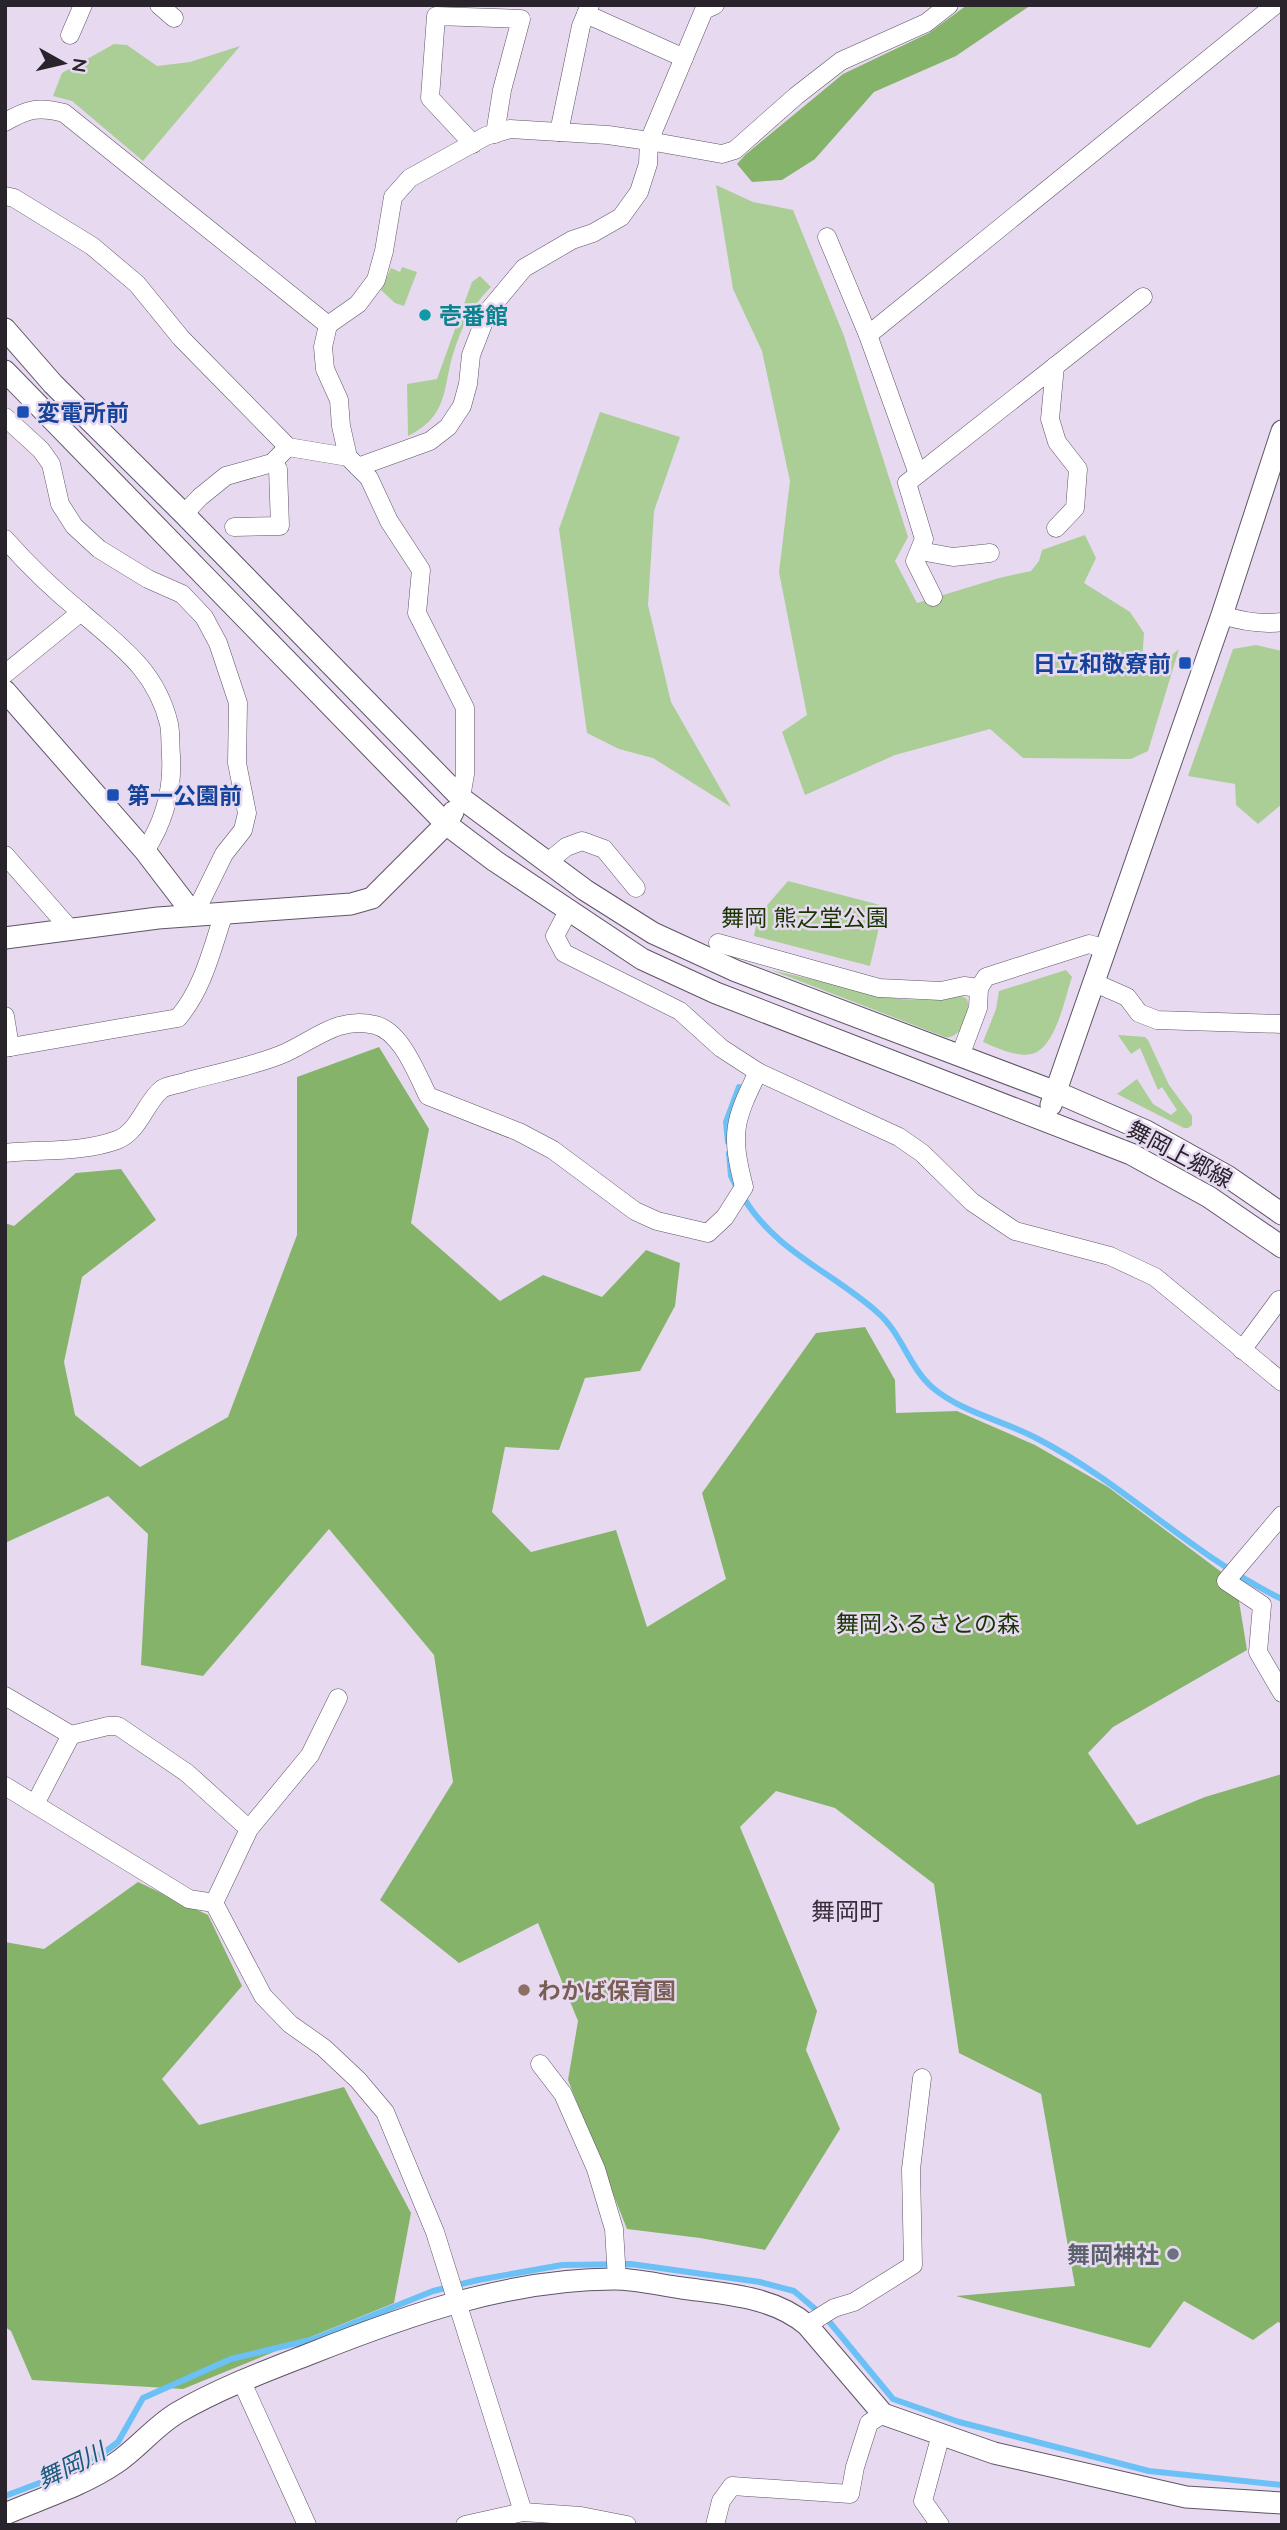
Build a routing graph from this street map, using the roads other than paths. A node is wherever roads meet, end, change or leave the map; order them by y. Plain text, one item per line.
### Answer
1 (83, 5) edge
2 (159, 5) edge
3 (715, 5) edge
4 (949, 5) edge
5 (1275, 5) edge
6 (588, 10) edge
7 (174, 18) dead end
8 (70, 36) dead end
9 (684, 58) junction
10 (5, 122) edge
11 (559, 132) junction
12 (495, 134) junction
13 (649, 141) junction
14 (473, 144) junction
15 (5, 196) edge
16 (827, 237) dead end
17 (1143, 297) dead end
18 (328, 325) junction
19 (5, 329) edge
20 (868, 335) junction
21 (1055, 366) junction
22 (5, 371) edge
23 (5, 417) edge
24 (1282, 431) edge
25 (288, 447) junction
26 (353, 462) junction
27 (272, 463) junction
28 (918, 474) junction
29 (184, 514) junction
30 (234, 527) dead end
31 (1056, 528) dead end
32 (5, 539) edge
33 (920, 551) junction
34 (990, 553) dead end
35 (933, 597) dead end
36 (81, 612) junction
37 (1222, 615) junction
38 (1282, 622) edge
39 (5, 674) edge
40 (5, 691) edge
41 (461, 798) junction
42 (446, 824) junction
43 (145, 851) junction
44 (5, 855) edge
45 (548, 862) junction
46 (636, 888) dead end
47 (569, 911) junction
48 (224, 913) junction
49 (194, 915) junction
50 (70, 929) junction
51 (5, 939) edge
52 (718, 943) dead end
53 (1106, 948) junction
54 (1095, 983) junction
55 (979, 988) junction
56 (5, 1016) edge
57 (1282, 1024) edge
58 (8, 1048) edge
59 (960, 1056) junction
60 (758, 1072) junction
61 (1056, 1092) junction
62 (1046, 1120) junction
63 (5, 1153) edge
64 (1282, 1214) edge
65 (1282, 1247) edge
66 (1282, 1300) edge
67 (1242, 1350) junction
68 (1282, 1382) edge
69 (1282, 1515) edge
70 (1282, 1693) edge
71 (5, 1696) edge
72 (338, 1698) dead end
73 (71, 1735) junction
74 (5, 1786) edge
75 (35, 1804) junction
76 (250, 1829) junction
77 (214, 1903) junction
78 (540, 2064) dead end
79 (922, 2078) dead end
80 (617, 2279) junction
81 (457, 2301) junction
82 (807, 2325) junction
83 (241, 2380) junction
84 (883, 2414) junction
85 (941, 2434) junction
86 (1282, 2503) edge
87 (523, 2512) junction
88 (5, 2514) edge
89 (307, 2525) edge
90 (465, 2525) edge
91 (626, 2525) edge
92 (715, 2525) edge
93 (940, 2525) edge

1 - 8 street
2 - 7 street
3 - 9 street
4 - 13 street
5 - 20 street
6 - 9 street
6 - 11 street
9 - 13 street
10 - 18 street
11 - 12 street
11 - 13 street
12 - 14 street
12 - 14 street
13 - 26 street
14 - 18 street
15 - 25 street
16 - 20 street
17 - 21 street
18 - 26 street
19 - 29 street, 舞岡上郷線
20 - 28 street
21 - 28 street
21 - 31 street
22 - 42 street, 舞岡上郷線
23 - 49 street
24 - 37 street
25 - 26 street
25 - 27 street
26 - 41 street
27 - 29 street
27 - 30 street
28 - 33 street
29 - 41 street, 舞岡上郷線
32 - 36 street
33 - 34 street
33 - 35 street
36 - 39 street
36 - 43 street
37 - 38 street
37 - 53 street
40 - 43 street
41 - 42 street
41 - 45 street, 舞岡上郷線
42 - 47 street, 舞岡上郷線
42 - 48 street
43 - 49 street
44 - 50 street
45 - 46 street
45 - 59 street, 舞岡上郷線
47 - 60 street
47 - 62 street, 舞岡上郷線
48 - 49 street
48 - 58 street
49 - 50 street
50 - 51 street
52 - 55 street
53 - 54 street
53 - 55 street
54 - 57 street
54 - 61 street
55 - 59 street
56 - 58 street
59 - 61 street, 舞岡上郷線
60 - 63 street
60 - 67 street
61 - 62 street
61 - 64 street, 舞岡上郷線
62 - 65 street, 舞岡上郷線
66 - 67 street
67 - 68 street
69 - 70 street
71 - 73 street
72 - 76 street
73 - 75 street
73 - 76 street
74 - 75 street
75 - 77 street
76 - 77 street
77 - 81 street
78 - 80 street
79 - 82 street
80 - 81 street
80 - 82 street
81 - 83 street
81 - 87 street
82 - 84 street
83 - 88 street
83 - 89 street
84 - 85 street
84 - 92 street
85 - 86 street
85 - 93 street
87 - 90 street
87 - 91 street

